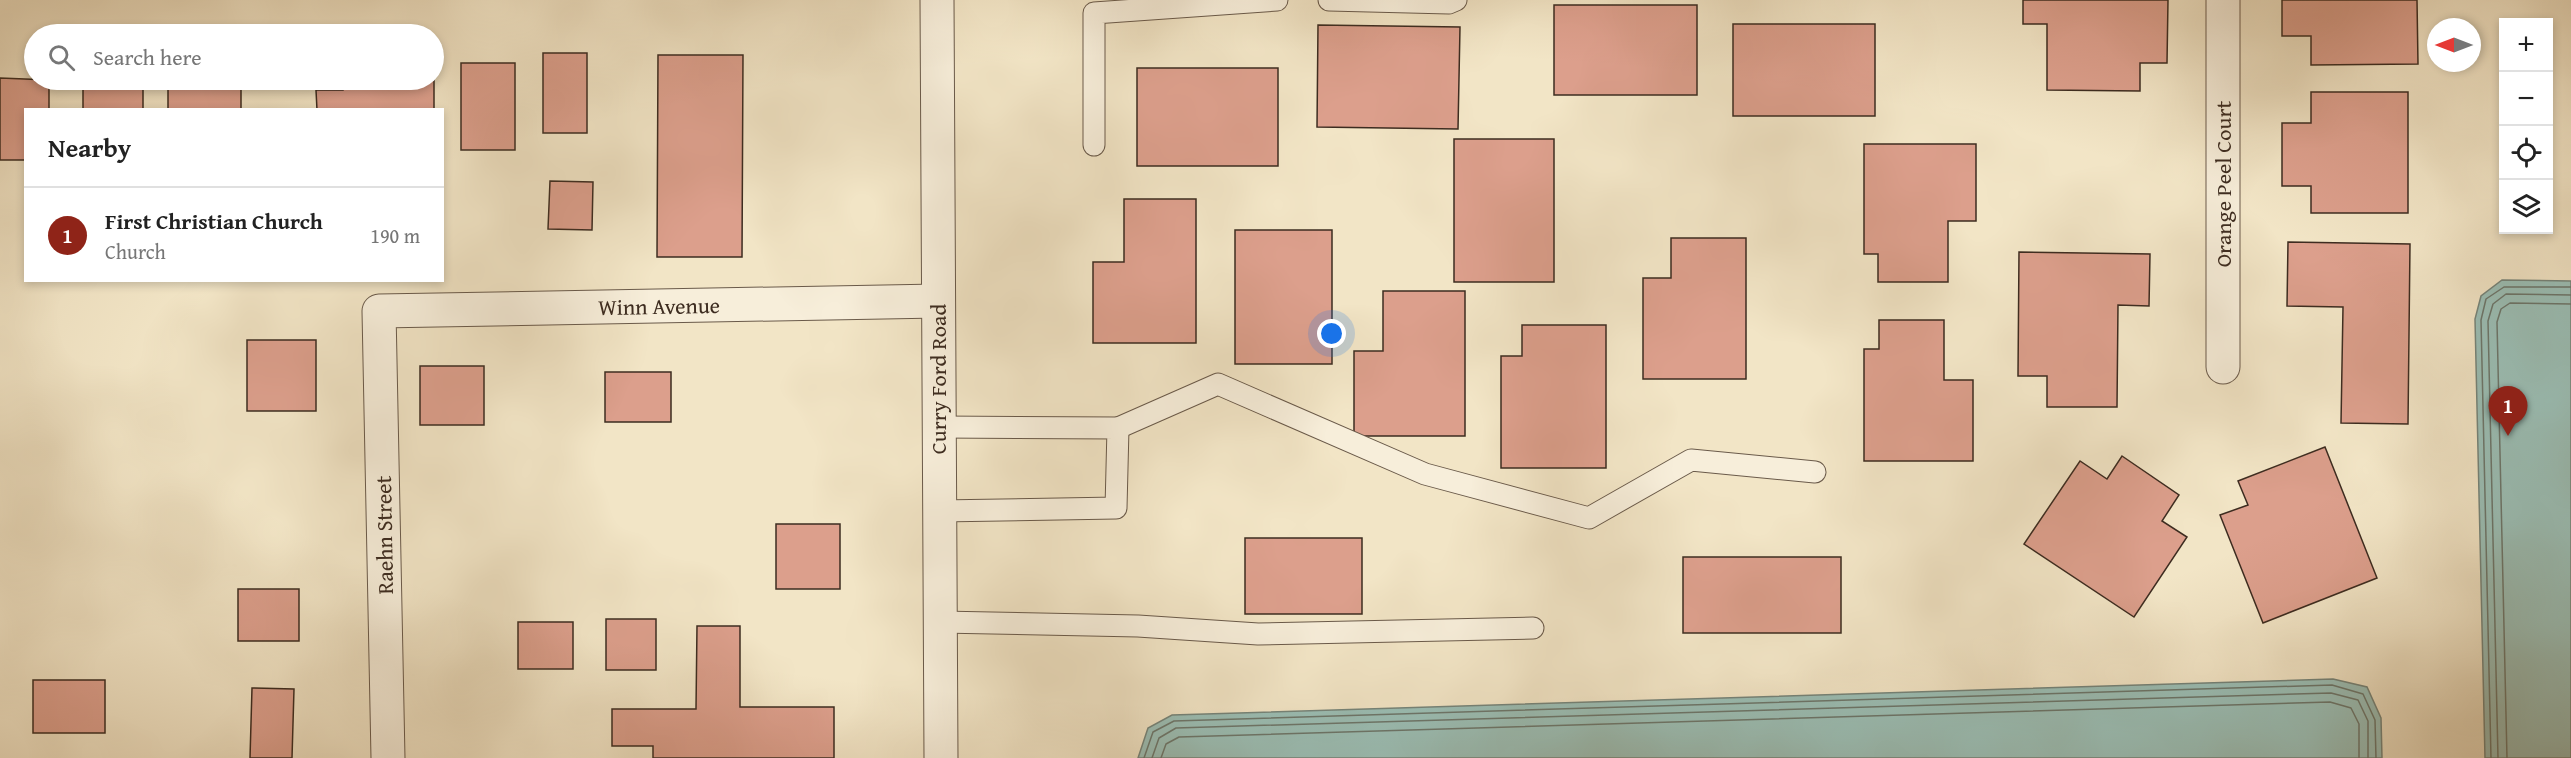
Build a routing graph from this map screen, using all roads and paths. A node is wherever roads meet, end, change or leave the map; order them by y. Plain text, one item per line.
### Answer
1 (937, 0) edge
2 (1277, 0) edge
3 (1329, 0) edge
4 (1456, 0) edge
5 (2223, 0) edge
6 (1094, 145) dead end
7 (938, 301) junction
8 (379, 311) joint
9 (2223, 368) dead end
10 (939, 427) junction
11 (1118, 428) junction
12 (1815, 472) dead end
13 (939, 511) junction
14 (940, 622) junction
15 (1533, 628) dead end
16 (388, 758) edge
17 (941, 758) edge

1 - 7 street, Curry Ford Road
2 - 6 lane
3 - 4 lane
5 - 9 street, Orange Peel Court
7 - 8 street, Winn Avenue
7 - 10 street, Curry Ford Road
8 - 16 street, Raehn Street
10 - 11 lane
10 - 13 street, Curry Ford Road
11 - 12 lane
11 - 13 lane
13 - 14 street, Curry Ford Road
14 - 15 lane
14 - 17 street, Curry Ford Road

